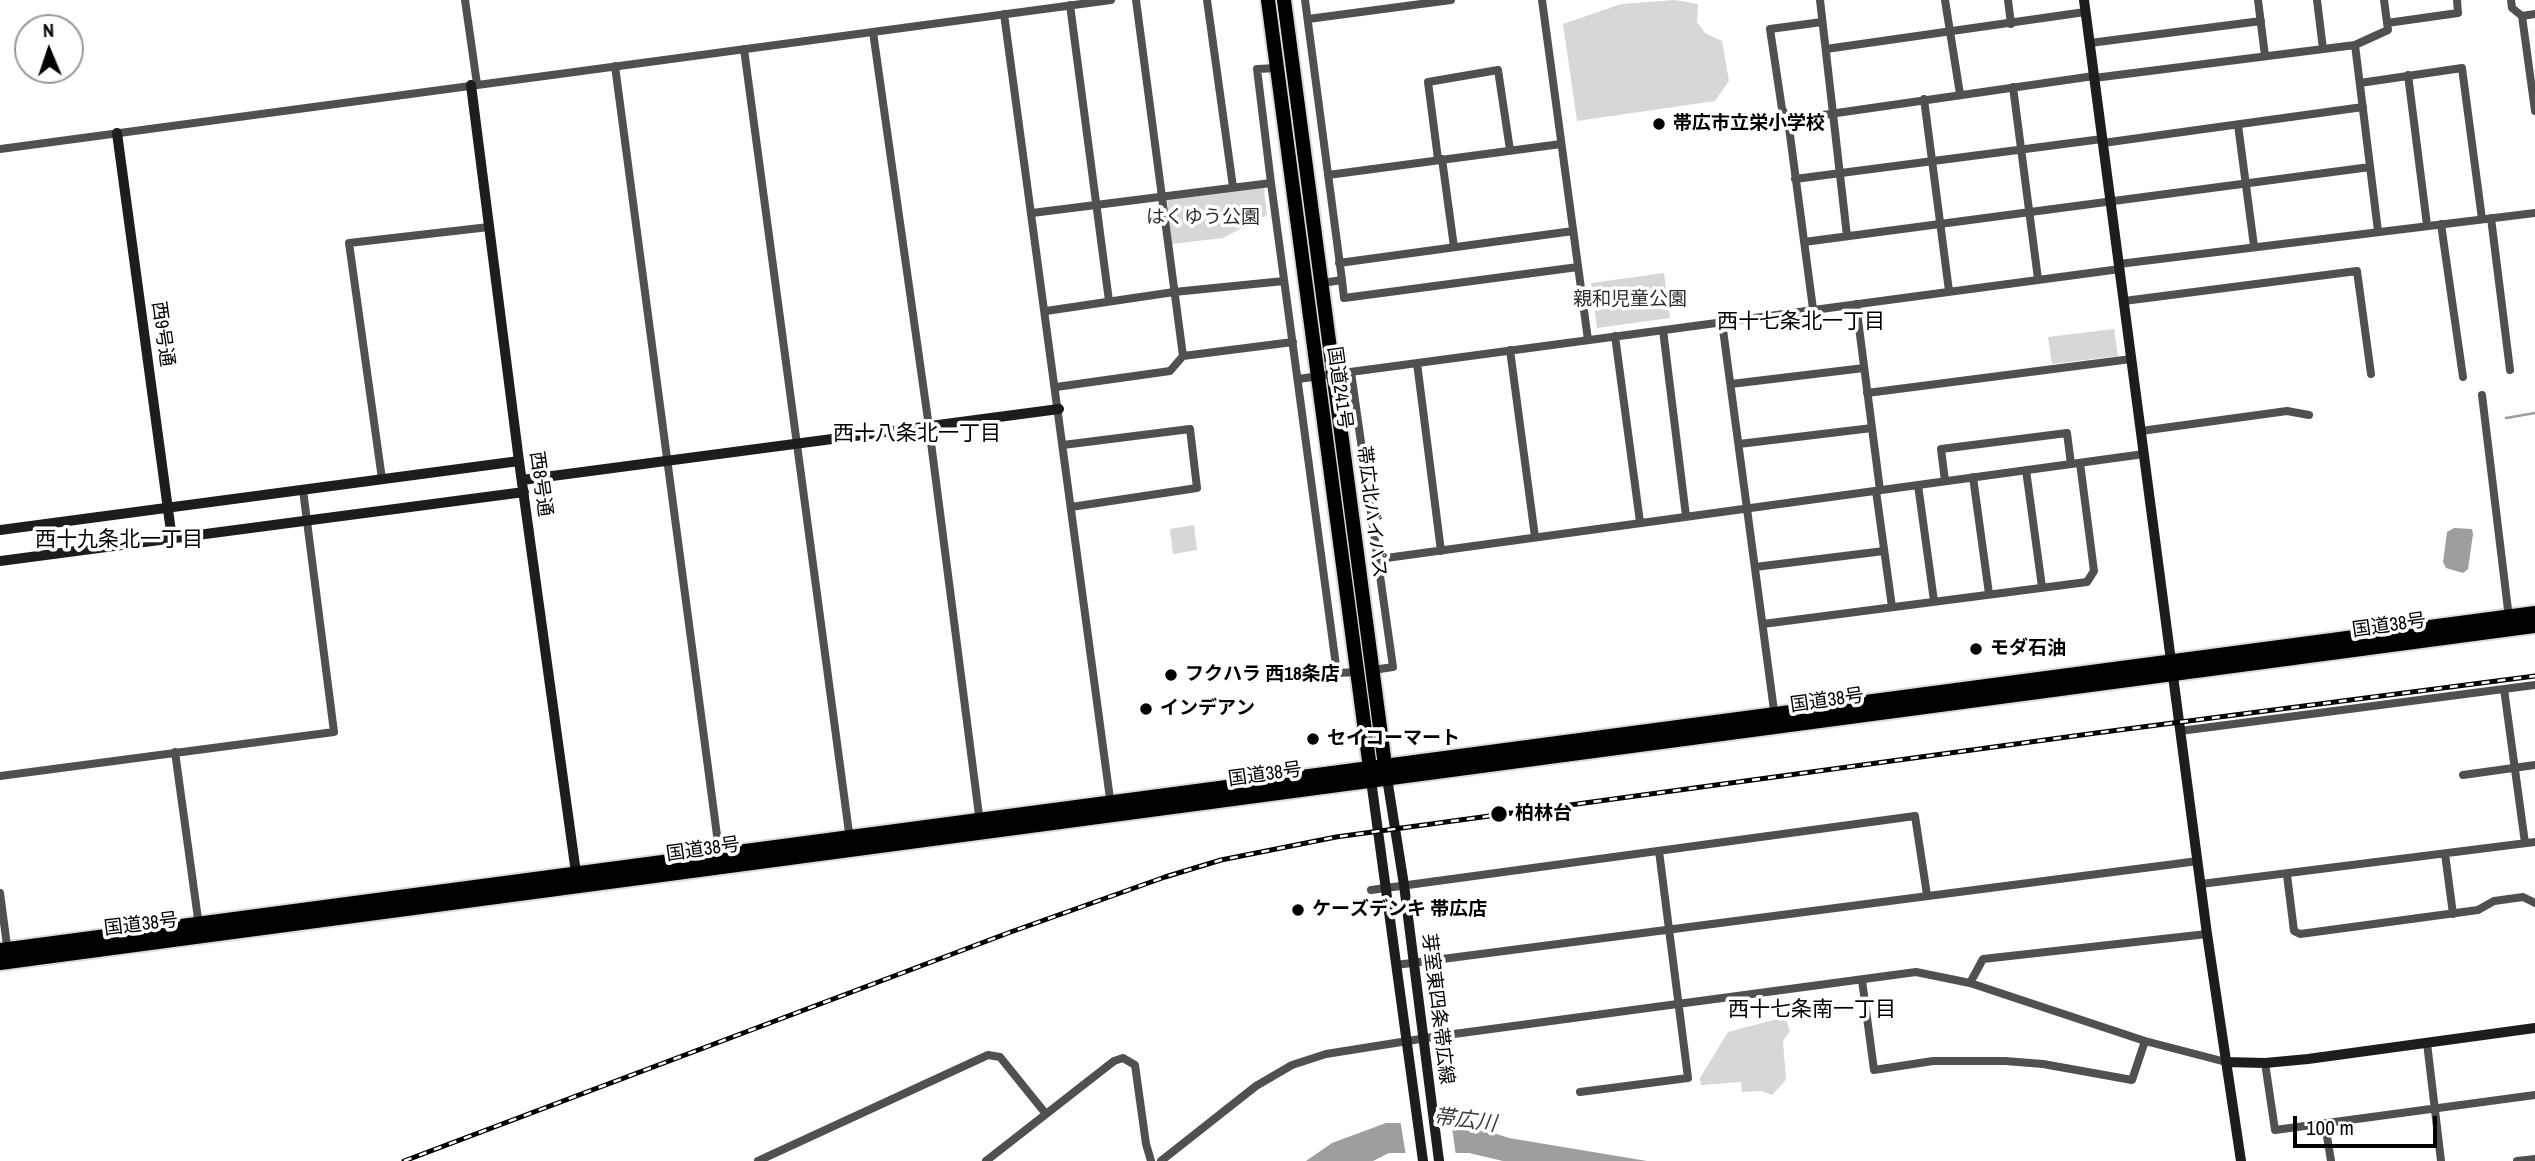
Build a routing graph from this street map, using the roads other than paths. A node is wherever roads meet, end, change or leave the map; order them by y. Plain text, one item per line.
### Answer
1 (466, 0) edge
2 (1111, 0) edge
3 (1136, 0) edge
4 (1207, 0) edge
5 (1268, 0) edge
6 (1284, 0) edge
7 (1305, 0) edge
8 (1451, 0) edge
9 (1542, 0) edge
10 (1820, 0) edge
11 (1945, 0) edge
12 (2008, 0) edge
13 (2084, 0) edge
14 (2258, 0) edge
15 (2317, 0) edge
16 (2384, 0) edge
17 (2457, 0) edge
18 (2511, 0) edge
19 (1403, 3) edge
20 (1070, 5) junction
21 (2085, 12) junction
22 (1004, 14) junction
23 (2535, 15) edge
24 (2522, 16) junction
25 (1308, 19) junction
26 (2261, 21) junction
27 (1822, 22) junction
28 (2387, 23) junction
29 (2011, 24) junction
30 (873, 32) junction
31 (1950, 32) junction
32 (2090, 44) junction
33 (2355, 45) junction
34 (1826, 48) junction
35 (744, 49) junction
36 (2323, 49) junction
37 (2265, 56) junction
38 (615, 66) junction
39 (1277, 68) junction
40 (2408, 75) junction
41 (2094, 77) junction
42 (2360, 83) junction
43 (474, 85) junction
44 (2013, 87) junction
45 (1960, 94) junction
46 (1924, 99) junction
47 (2363, 107) junction
48 (2535, 111) edge
49 (1832, 112) junction
50 (1788, 120) junction
51 (2238, 125) junction
52 (117, 133) junction
53 (2103, 141) junction
54 (1562, 144) junction
55 (0, 149) edge
56 (2021, 149) junction
57 (1510, 150) junction
58 (1440, 159) junction
59 (1932, 161) junction
60 (2370, 167) junction
61 (1839, 173) junction
62 (1328, 175) junction
63 (1795, 179) junction
64 (1271, 183) junction
65 (2246, 183) junction
66 (1233, 187) junction
67 (1161, 196) junction
68 (2111, 202) junction
69 (1096, 204) junction
70 (2028, 211) junction
71 (1032, 213) junction
72 (2535, 213) edge
73 (2486, 218) junction
74 (1941, 223) junction
75 (2441, 223) junction
76 (2427, 225) junction
77 (489, 227) junction
78 (1573, 231) junction
79 (2378, 231) junction
80 (1847, 236) junction
81 (1804, 242) junction
82 (2254, 246) junction
83 (1454, 247) junction
84 (1339, 263) junction
85 (2119, 266) junction
86 (1578, 267) junction
87 (2038, 279) junction
88 (1342, 280) junction
89 (1284, 281) junction
90 (1322, 283) junction
91 (1949, 291) junction
92 (1174, 292) junction
93 (1109, 301) junction
94 (2124, 301) junction
95 (1856, 304) junction
96 (1813, 309) junction
97 (1046, 311) junction
98 (1722, 322) junction
99 (1663, 330) junction
100 (1615, 337) junction
101 (1588, 340) junction
102 (1293, 342) junction
103 (1510, 350) junction
104 (1183, 356) junction
105 (2132, 359) junction
106 (1417, 363) junction
107 (1864, 368) junction
108 (2510, 370) dead end
109 (1351, 372) junction
110 (1334, 374) junction
111 (2371, 374) dead end
112 (1318, 377) junction
113 (2463, 377) dead end
114 (1298, 379) junction
115 (1731, 384) junction
116 (1056, 387) junction
117 (1867, 393) junction
118 (2482, 395) dead end
119 (1059, 410) junction
120 (2309, 415) dead end
121 (929, 427) junction
122 (1872, 428) junction
123 (2141, 431) junction
124 (797, 443) junction
125 (1739, 444) junction
126 (1063, 445) junction
127 (2144, 454) junction
128 (519, 461) junction
129 (667, 461) junction
130 (2076, 463) junction
131 (2026, 470) junction
132 (1973, 477) junction
133 (382, 479) junction
134 (522, 480) junction
135 (1945, 481) junction
136 (1918, 485) junction
137 (303, 490) junction
138 (1878, 490) junction
139 (524, 492) junction
140 (1071, 507) junction
141 (169, 508) junction
142 (1746, 508) junction
143 (1686, 516) junction
144 (308, 521) junction
145 (1640, 522) junction
146 (0, 530) edge
147 (1535, 537) junction
148 (172, 539) junction
149 (1441, 551) junction
150 (1884, 551) junction
151 (1379, 559) junction
152 (0, 561) edge
153 (1755, 567) junction
154 (2042, 587) junction
155 (1989, 594) junction
156 (1934, 601) junction
157 (1892, 607) junction
158 (2535, 613) edge
159 (2510, 623) junction
160 (1763, 624) junction
161 (2535, 626) edge
162 (2172, 667) junction
163 (1373, 670) junction
164 (1357, 672) junction
165 (2535, 685) edge
166 (2504, 689) junction
167 (1776, 720) junction
168 (2180, 732) junction
169 (175, 752) junction
170 (2535, 765) edge
171 (2515, 767) junction
172 (1386, 771) junction
173 (1371, 773) junction
174 (2463, 775) dead end
175 (0, 776) edge
176 (1111, 808) junction
177 (980, 825) junction
178 (850, 842) junction
179 (2535, 842) edge
180 (2525, 844) junction
181 (1659, 851) junction
182 (2445, 854) junction
183 (720, 860) junction
184 (2198, 861) junction
185 (2287, 874) junction
186 (577, 880) junction
187 (2201, 884) junction
188 (1404, 886) junction
189 (1385, 888) junction
190 (1371, 890) dead end
191 (0, 893) edge
192 (1927, 895) junction
193 (2535, 903) edge
194 (2453, 914) junction
195 (1668, 929) junction
196 (200, 930) junction
197 (2207, 934) junction
198 (4, 956) edge
199 (1413, 963) junction
200 (1396, 965) junction
201 (1862, 980) junction
202 (1970, 983) junction
203 (1678, 1005) junction
204 (2535, 1028) edge
205 (1422, 1038) junction
206 (1406, 1041) junction
207 (2145, 1041) junction
208 (2427, 1043) junction
209 (2225, 1062) junction
210 (2265, 1063) junction
211 (1580, 1092) dead end
212 (2535, 1095) edge
213 (2435, 1108) junction
214 (1046, 1114) junction
215 (2325, 1124) junction
216 (2535, 1159) edge
217 (758, 1161) edge
218 (986, 1161) edge
219 (1151, 1161) edge
220 (1161, 1161) edge
221 (1423, 1161) edge
222 (1439, 1161) edge
223 (2241, 1161) edge
224 (2331, 1161) edge
225 (2441, 1161) edge
226 (2517, 1161) edge

1 - 43 street
2 - 20 street
3 - 67 street
4 - 66 street
5 - 39 highway, 国道241号
6 - 90 highway, 帯広北バイパス
7 - 25 street
8 - 19 street
9 - 54 street
10 - 27 street
11 - 31 street
12 - 29 street
13 - 21 street
14 - 26 street
15 - 36 street
16 - 28 street
17 - 28 street
18 - 24 street
19 - 25 street
20 - 22 street
20 - 69 street
21 - 29 street
21 - 32 street
22 - 30 street
22 - 71 street
23 - 24 street
24 - 48 street
25 - 62 street
26 - 32 street
26 - 37 street
27 - 34 street
27 - 50 street
28 - 33 street
29 - 31 street
30 - 35 street
30 - 121 street
31 - 34 street
31 - 45 street
32 - 41 street
33 - 36 street
33 - 42 street
34 - 49 street
35 - 38 street
35 - 124 street
36 - 37 street
37 - 41 street
38 - 43 street
38 - 129 street
39 - 64 street
39 - 112 highway, 国道241号
40 - 42 street
40 - 73 street
40 - 76 street
41 - 44 street
41 - 53 street
42 - 47 street
43 - 52 street
43 - 77 street, 西8号通
44 - 45 street
44 - 56 street
45 - 46 street
46 - 49 street
46 - 59 street
47 - 51 street
47 - 60 street
49 - 50 street
49 - 61 street
50 - 63 street
51 - 53 street
51 - 65 street
52 - 55 street
52 - 141 street, 西9号通
53 - 56 street
53 - 68 street
54 - 57 street
54 - 78 street
56 - 59 street
56 - 70 street
57 - 58 street
57 - 58 street
58 - 62 street
58 - 83 street
59 - 61 street
59 - 74 street
60 - 65 street
60 - 79 street
61 - 63 street
61 - 80 street
62 - 84 street
63 - 81 street
64 - 66 street
64 - 89 street
65 - 68 street
65 - 82 street
66 - 67 street
67 - 69 street
67 - 92 street
68 - 70 street
68 - 85 street
69 - 71 street
69 - 93 street
70 - 74 street
70 - 87 street
71 - 97 street
72 - 73 street
73 - 75 street
73 - 108 street
74 - 80 street
74 - 91 street
75 - 76 street
75 - 113 street
76 - 79 street
77 - 128 street, 西8号通
77 - 133 street
78 - 83 street
78 - 86 street
79 - 82 street
80 - 81 street
81 - 96 street
82 - 85 street
83 - 84 street
84 - 88 street
85 - 87 street
85 - 94 street
86 - 88 street
86 - 101 street
87 - 91 street
88 - 90 street
89 - 92 street
89 - 102 street
90 - 110 highway, 帯広北バイパス
91 - 95 street
92 - 93 street
92 - 104 street
93 - 97 street
94 - 105 street
94 - 111 street
95 - 96 street
95 - 107 street
96 - 98 street
97 - 116 street
98 - 99 street
98 - 115 street
99 - 100 street
99 - 143 street
100 - 101 street
100 - 145 street
101 - 103 street
102 - 104 street
102 - 114 street
103 - 106 street
103 - 147 street
104 - 116 street
105 - 117 street
105 - 123 street
106 - 109 street
106 - 149 street
107 - 115 street
107 - 117 street
109 - 110 street
109 - 151 street
110 - 112 street
110 - 163 highway, 帯広北バイパス
112 - 114 street
112 - 164 highway, 国道241号
114 - 164 street
115 - 125 street
116 - 119 street
117 - 122 street
118 - 159 street
119 - 121 street
119 - 126 street
120 - 123 street
121 - 124 street
121 - 177 street
122 - 125 street
122 - 138 street
123 - 127 street
124 - 129 street
124 - 178 street
125 - 142 street
126 - 140 street
126 - 140 street
127 - 130 street
127 - 162 street
128 - 133 street
128 - 134 street, 西8号通
129 - 134 street
129 - 183 street
130 - 131 street
130 - 135 street
130 - 154 street
131 - 132 street
131 - 154 street
132 - 135 street
132 - 155 street
133 - 137 street
134 - 139 street, 西8号通
135 - 136 street
136 - 138 street
136 - 156 street
137 - 141 street
137 - 144 street
138 - 142 street
138 - 150 street
139 - 144 street
139 - 186 street, 西8号通
140 - 176 street
141 - 146 street
141 - 148 street, 西9号通
142 - 143 street
142 - 153 street
143 - 145 street
144 - 148 street
144 - 169 street
145 - 147 street
147 - 149 street
148 - 152 street
149 - 151 street
150 - 153 street
150 - 157 street
151 - 163 street
153 - 160 street
154 - 155 street
155 - 156 street
156 - 157 street
157 - 160 street
158 - 159 highway, 国道38号
159 - 161 highway, 国道38号
159 - 162 highway, 国道38号
160 - 167 street
162 - 167 highway, 国道38号
162 - 168 street
163 - 172 highway, 帯広北バイパス
164 - 173 highway, 国道241号
165 - 166 street
166 - 168 street
166 - 171 street
167 - 172 highway, 国道38号
168 - 184 street
169 - 175 street
169 - 196 street
170 - 171 street
171 - 174 street
171 - 180 street
172 - 173 highway, 国道38号
172 - 188 street, 芽室東四条帯広線
173 - 176 highway, 国道38号
173 - 189 street, 芽室東四条帯広線
176 - 177 highway, 国道38号
177 - 178 highway, 国道38号
178 - 183 highway, 国道38号
179 - 180 street
180 - 182 street
181 - 188 street
181 - 192 street
181 - 195 street
182 - 185 street
182 - 194 street
183 - 186 highway, 国道38号
184 - 187 street
184 - 192 street
185 - 187 street
185 - 194 street
186 - 196 highway, 国道38号
187 - 197 street
188 - 189 street
188 - 199 street, 芽室東四条帯広線
189 - 190 street
189 - 200 street, 芽室東四条帯広線
191 - 198 street
192 - 195 street
193 - 194 street
195 - 199 street
195 - 203 street
196 - 198 highway, 国道38号
197 - 202 street
197 - 209 street
199 - 200 street
199 - 205 street, 芽室東四条帯広線
200 - 206 street, 芽室東四条帯広線
201 - 202 street
201 - 203 street
201 - 207 street
202 - 207 street
203 - 205 street
203 - 211 street
204 - 208 street
205 - 206 street
205 - 222 street, 芽室東四条帯広線
206 - 220 street
206 - 221 street, 芽室東四条帯広線
207 - 209 street
208 - 210 street
208 - 213 street
209 - 210 street
209 - 223 street
210 - 215 street
212 - 213 street
213 - 215 street
213 - 225 street
214 - 217 street
214 - 218 street
214 - 219 street
215 - 224 street
216 - 226 street

